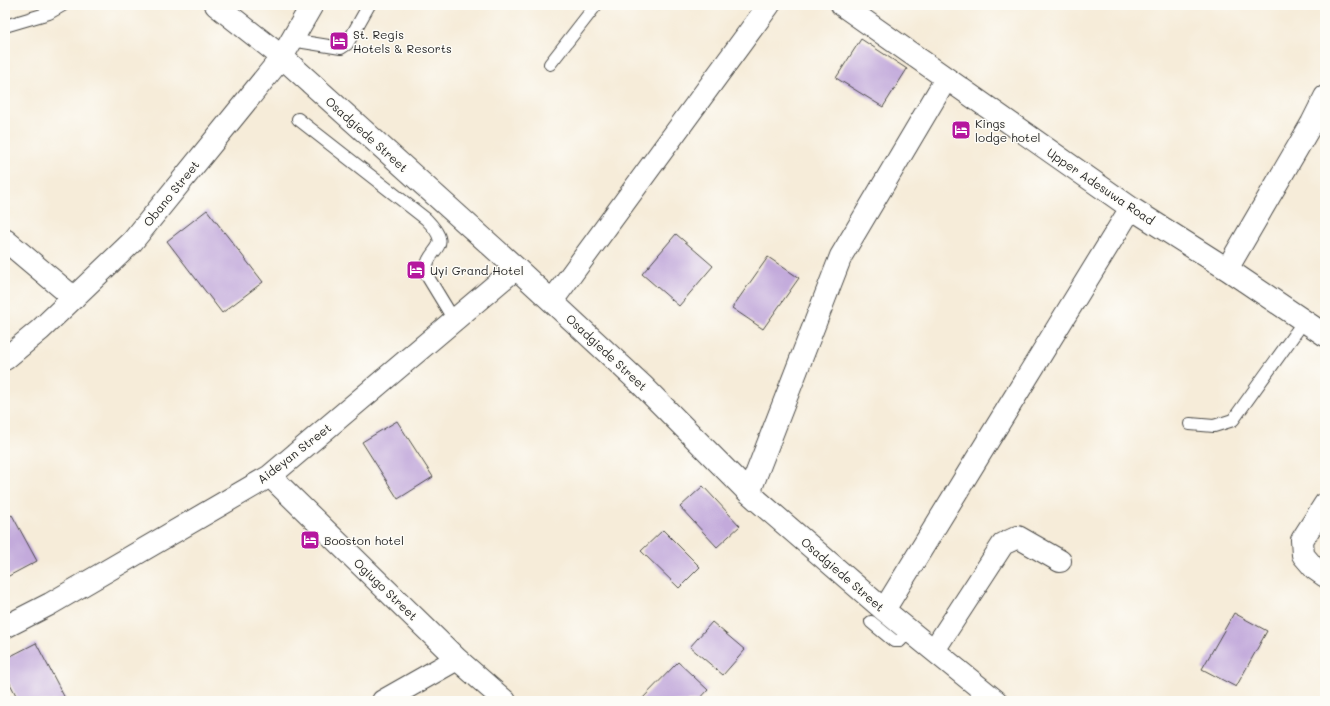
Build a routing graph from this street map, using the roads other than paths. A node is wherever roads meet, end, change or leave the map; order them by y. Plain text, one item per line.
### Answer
1 (63, 5) edge
2 (216, 5) edge
3 (312, 5) edge
4 (369, 5) edge
5 (596, 5) edge
6 (769, 5) edge
7 (842, 5) edge
8 (5, 26) edge
9 (286, 48) junction
10 (550, 64) dead end
11 (946, 79) junction
12 (1325, 97) edge
13 (298, 119) dead end
14 (1131, 208) junction
15 (5, 240) edge
16 (516, 268) junction
17 (1227, 269) junction
18 (74, 298) junction
19 (552, 301) junction
20 (454, 320) junction
21 (1304, 320) junction
22 (1325, 335) edge
23 (5, 359) edge
24 (1190, 424) dead end
25 (270, 476) junction
26 (749, 493) junction
27 (1325, 504) edge
28 (1060, 561) dead end
29 (1325, 576) edge
30 (877, 616) junction
31 (5, 626) edge
32 (934, 650) junction
33 (457, 659) junction
34 (383, 701) edge
35 (505, 701) edge
36 (996, 701) edge

1 - 8 lane
2 - 9 street, Osadgiede Street
3 - 9 street, Obano Street
4 - 9 lane
5 - 10 lane
6 - 19 street
7 - 11 street, Upper Adesuwa Road
9 - 16 street, Osadgiede Street
9 - 18 street, Obano Street
11 - 14 street, Upper Adesuwa Road
11 - 26 street
12 - 17 street
13 - 20 lane
14 - 17 street, Upper Adesuwa Road
14 - 30 street
15 - 18 street
16 - 19 street, Osadgiede Street
16 - 20 street, Aideyan Street
17 - 21 street, Upper Adesuwa Road
18 - 23 street, Obano Street
19 - 26 street, Osadgiede Street
20 - 25 street, Aideyan Street
21 - 22 street, Upper Adesuwa Road
21 - 24 lane
25 - 31 street, Aideyan Street
25 - 33 street, Ogiugo Street
26 - 30 street, Osadgiede Street
27 - 29 street
28 - 32 street
30 - 32 street, Osadgiede Street
32 - 36 street, Osadgiede Street
33 - 34 street
33 - 35 street, Ogiugo Street

